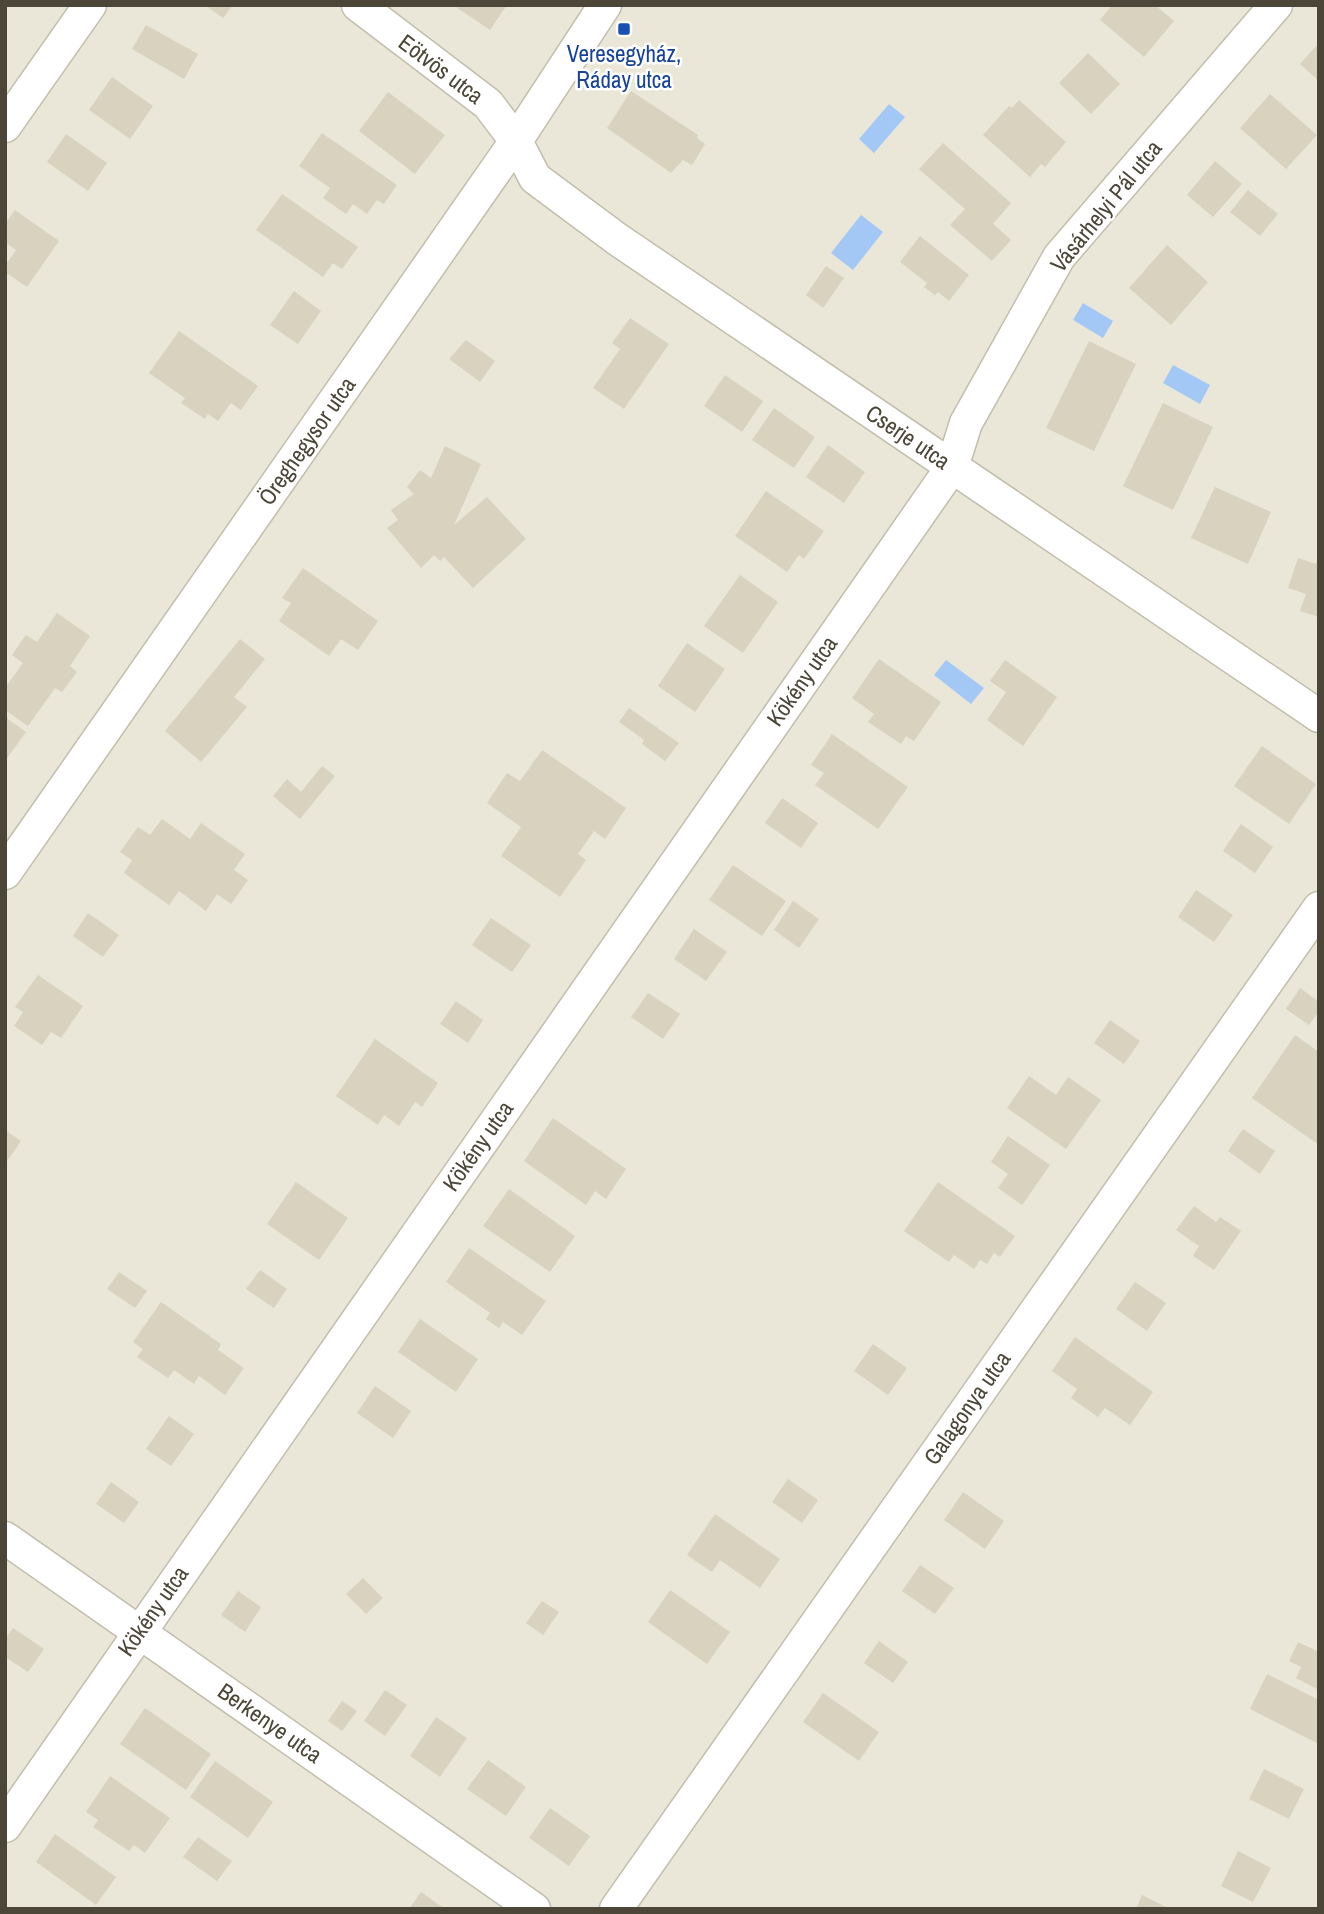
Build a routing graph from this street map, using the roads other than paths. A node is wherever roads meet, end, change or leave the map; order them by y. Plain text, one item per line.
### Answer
1 (90, 5) edge
2 (358, 5) edge
3 (605, 5) edge
4 (1276, 5) edge
5 (5, 126) edge
6 (516, 141) junction
7 (952, 467) junction
8 (1319, 716) edge
9 (5, 873) edge
10 (1319, 908) edge
11 (5, 1538) edge
12 (139, 1632) junction
13 (5, 1826) edge
14 (534, 1909) edge
15 (616, 1909) edge

1 - 5 street
2 - 6 street, Eötvös utca
3 - 6 street, Öreghegysor utca
4 - 7 street, Vásárhelyi Pál utca
6 - 7 street, Cserje utca
6 - 9 street, Öreghegysor utca
7 - 8 street, Cserje utca
7 - 12 street, Kökény utca
10 - 15 street, Galagonya utca
11 - 12 street, Berkenye utca
12 - 13 street, Kökény utca
12 - 14 street, Berkenye utca

